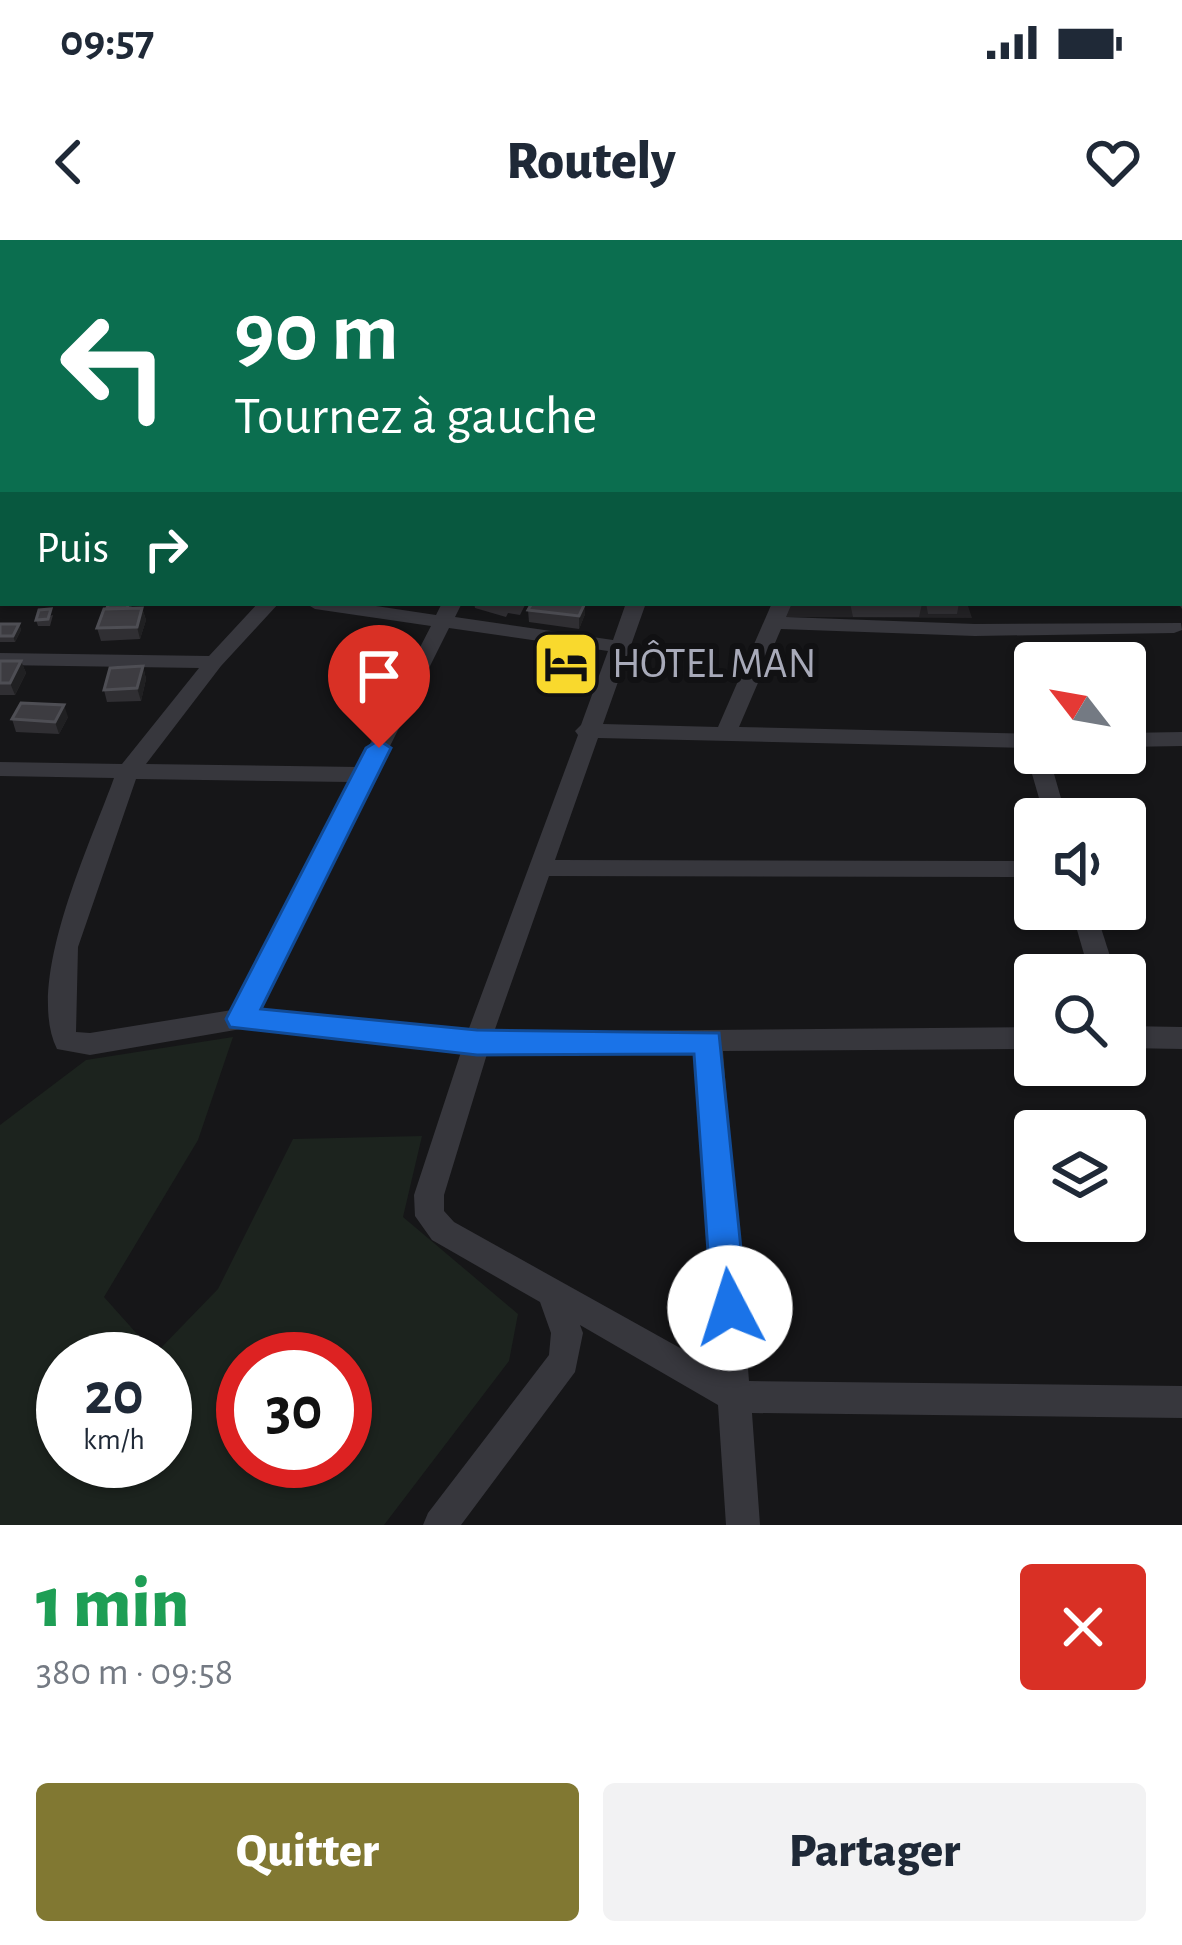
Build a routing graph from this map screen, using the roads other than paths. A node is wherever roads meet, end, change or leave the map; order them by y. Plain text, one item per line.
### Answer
1 (265, 606) edge
2 (354, 606) edge
3 (635, 606) edge
4 (1164, 606) edge
5 (446, 613) edge
6 (778, 613) edge
7 (1178, 634) edge
8 (620, 647) junction
9 (0, 659) edge
10 (214, 662) junction
11 (586, 731) junction
12 (725, 736) junction
13 (1182, 739) edge
14 (1146, 740) edge
15 (1014, 744) edge
16 (0, 769) edge
17 (128, 773) junction
18 (365, 775) junction
19 (540, 868) junction
20 (1014, 869) edge
21 (241, 1019) junction
22 (1146, 1037) edge
23 (1014, 1038) edge
24 (1182, 1038) edge
25 (477, 1042) junction
26 (709, 1042) junction
27 (553, 1295) junction
28 (736, 1397) junction
29 (1182, 1402) edge
30 (440, 1525) edge
31 (743, 1525) edge

1 - 10 street
2 - 5 street
3 - 8 street
4 - 7 street
5 - 8 street
5 - 18 street
6 - 7 street
6 - 12 street
8 - 11 street
9 - 10 street
10 - 17 street
11 - 12 street
11 - 19 street
12 - 15 street
13 - 14 street
16 - 17 street
17 - 18 street
17 - 21 street
18 - 21 street
19 - 20 street
19 - 25 street
21 - 25 street
22 - 24 street
23 - 26 street
25 - 26 street
25 - 27 street
26 - 28 street
27 - 28 street
27 - 30 street
28 - 29 street
28 - 31 street

